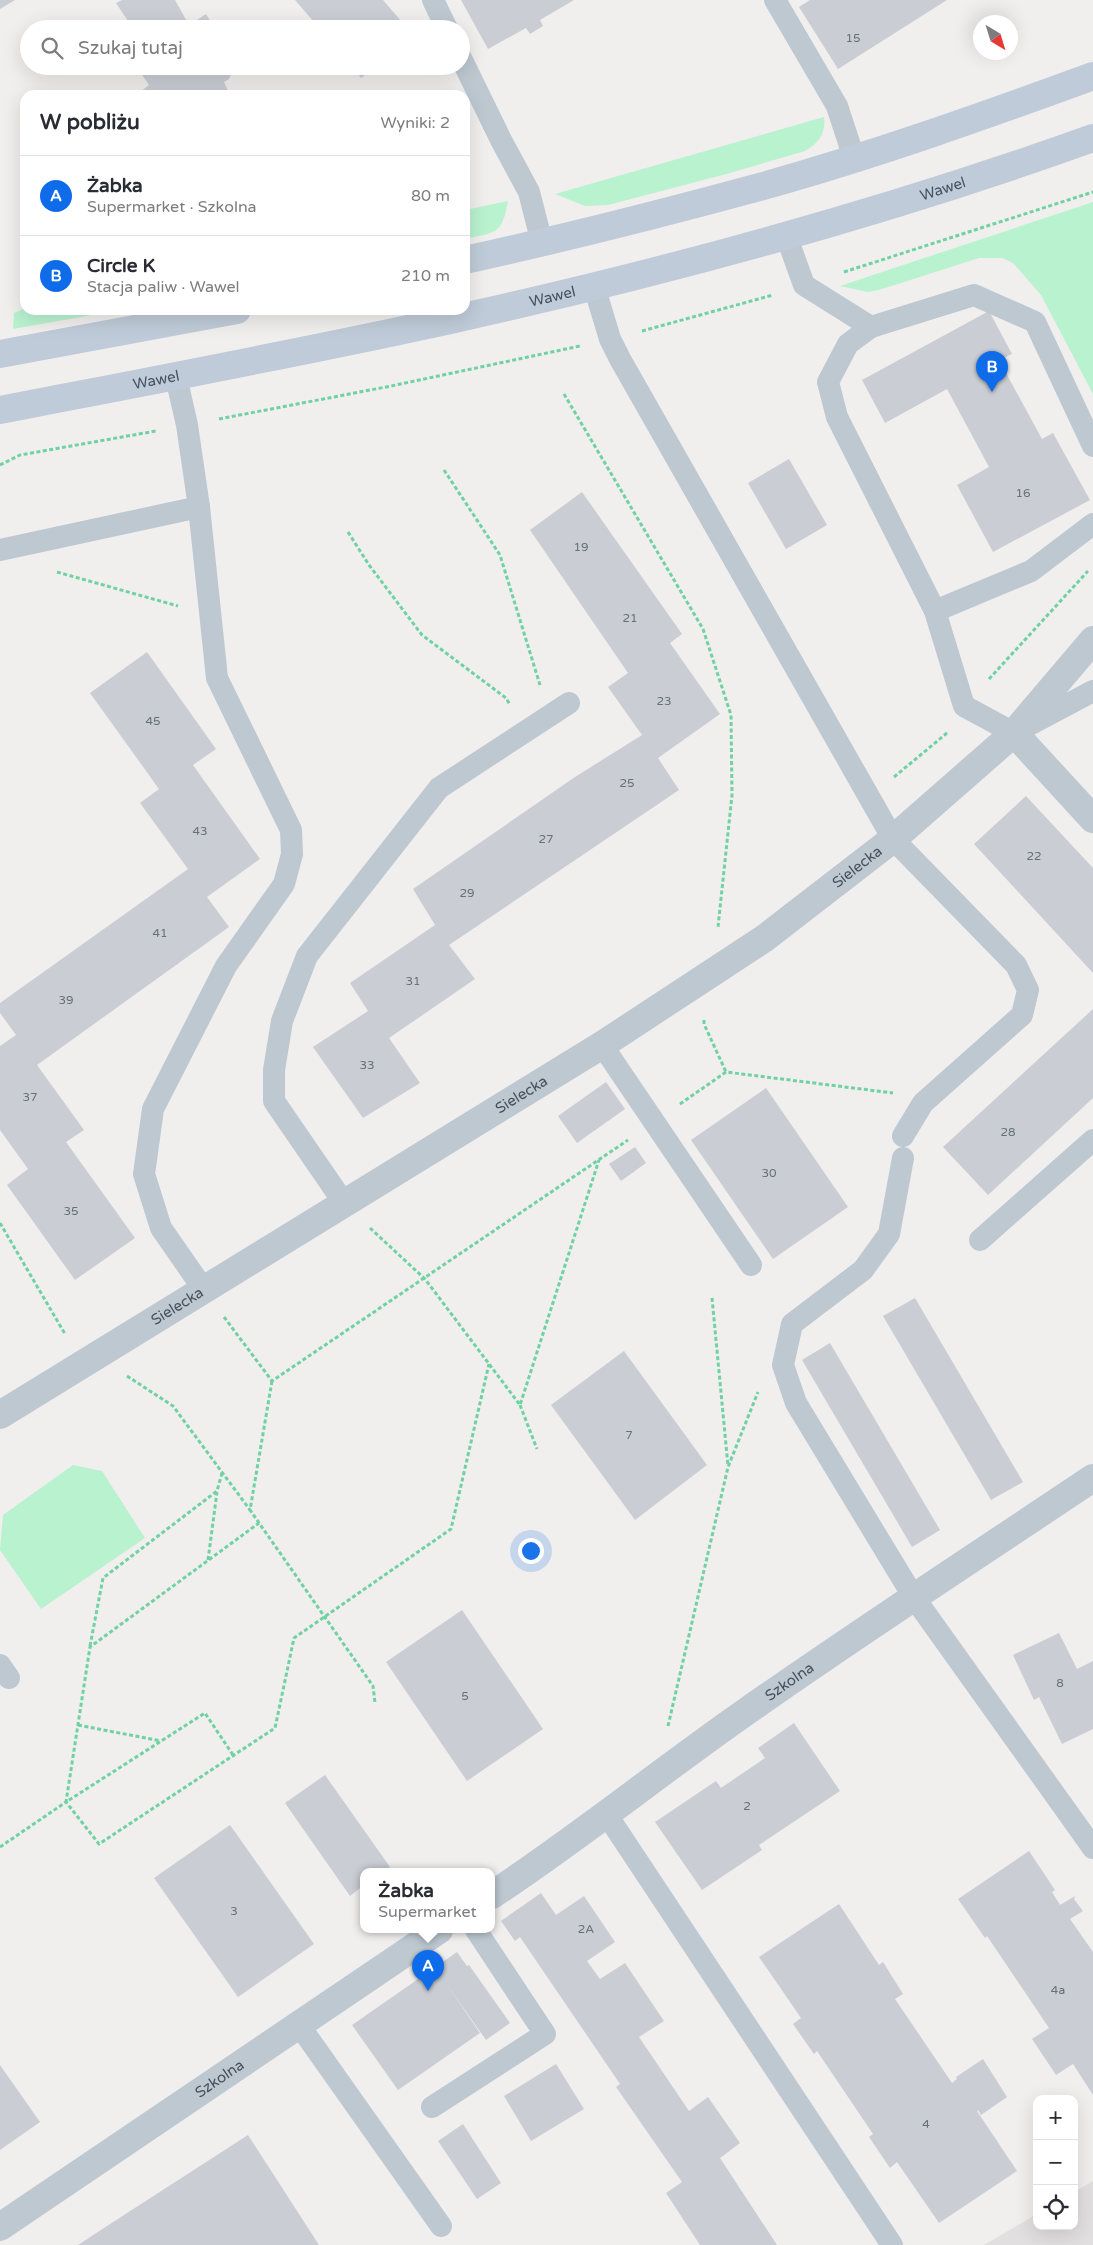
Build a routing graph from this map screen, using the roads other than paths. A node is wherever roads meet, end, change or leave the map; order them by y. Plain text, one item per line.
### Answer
1 (433, 0) edge
2 (775, 0) edge
3 (443, 20) edge
4 (469, 75) edge
5 (1093, 76) edge
6 (1093, 138) edge
7 (854, 158) junction
8 (786, 235) junction
9 (542, 243) junction
10 (470, 259) edge
11 (594, 286) junction
12 (210, 315) edge
13 (871, 327) junction
14 (0, 354) edge
15 (176, 377) junction
16 (0, 410) edge
17 (1093, 446) edge
18 (199, 507) junction
19 (1093, 524) edge
20 (0, 550) edge
21 (935, 611) junction
22 (1093, 640) edge
23 (1093, 691) edge
24 (570, 703) dead end
25 (1014, 733) junction
26 (1093, 819) edge
27 (893, 839) junction
28 (602, 1046) junction
29 (903, 1136) dead end
30 (1093, 1140) edge
31 (902, 1158) dead end
32 (344, 1203) junction
33 (980, 1240) dead end
34 (751, 1265) dead end
35 (204, 1290) junction
36 (0, 1415) edge
37 (1093, 1478) edge
38 (913, 1596) junction
39 (607, 1815) junction
40 (1093, 1848) edge
41 (495, 1893) edge
42 (435, 1933) edge
43 (478, 1933) edge
44 (299, 2026) junction
45 (432, 2107) dead end
46 (441, 2226) dead end
47 (0, 2227) edge
48 (892, 2245) edge

1 - 3 lane
2 - 7 lane
4 - 9 lane
5 - 7 street
6 - 8 street, Wawel
7 - 9 street
8 - 11 street, Wawel
8 - 13 lane
9 - 10 street
11 - 15 street, Wawel
11 - 27 lane
12 - 14 street
13 - 17 lane
13 - 21 lane
15 - 16 street, Wawel
15 - 18 lane
18 - 20 lane
18 - 35 lane
19 - 21 lane
21 - 25 lane
22 - 25 street, Sielecka
23 - 25 lane
24 - 32 lane
25 - 26 street
25 - 27 street, Sielecka
27 - 28 street, Sielecka
27 - 29 lane
28 - 32 street, Sielecka
28 - 34 lane
30 - 33 lane
31 - 38 lane
32 - 35 street, Sielecka
35 - 36 street, Sielecka
37 - 38 street, Szkolna
38 - 39 street, Szkolna
38 - 40 lane
39 - 41 street, Szkolna
39 - 48 lane
42 - 44 street, Szkolna
43 - 45 lane
44 - 46 lane
44 - 47 street, Szkolna

